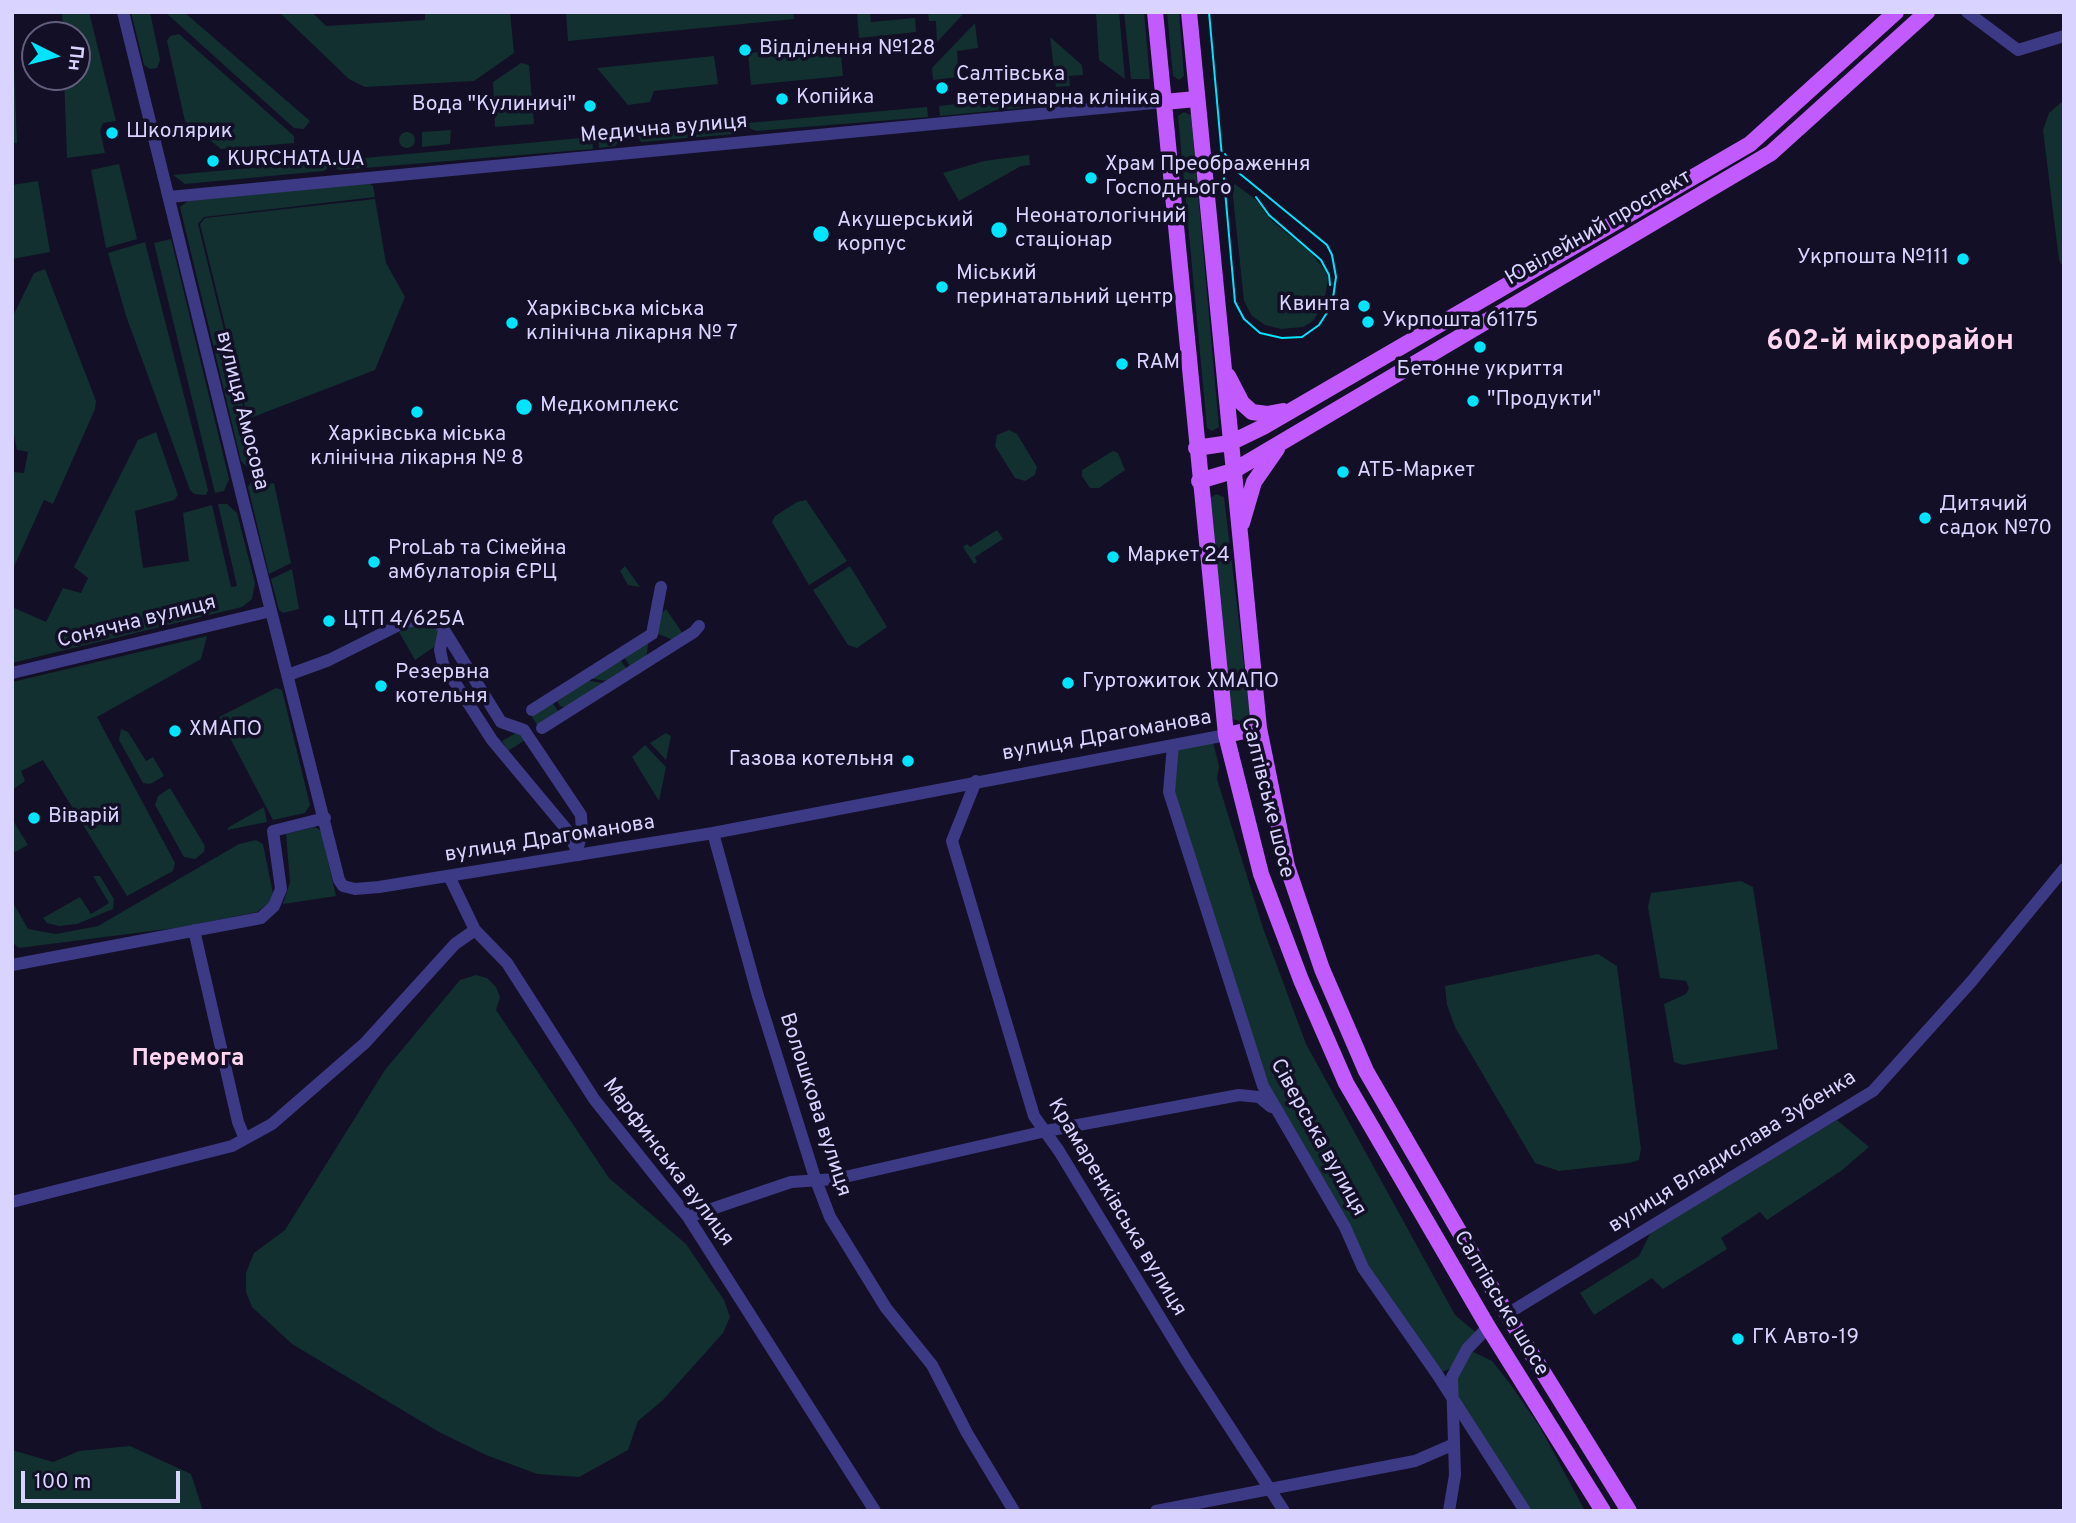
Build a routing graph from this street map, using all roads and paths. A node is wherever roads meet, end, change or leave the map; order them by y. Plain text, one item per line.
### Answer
1 (123, 12) edge
2 (1155, 12) edge
3 (1189, 12) edge
4 (1896, 12) edge
5 (1927, 12) edge
6 (1967, 12) edge
7 (2064, 36) edge
8 (1196, 99) junction
9 (1164, 102) junction
10 (169, 197) junction
11 (1223, 363) junction
12 (1293, 409) junction
13 (1291, 436) junction
14 (1230, 443) junction
15 (1196, 448) junction
16 (1233, 471) junction
17 (1199, 481) junction
18 (1239, 535) junction
19 (661, 587) dead end
20 (271, 611) junction
21 (699, 626) dead end
22 (444, 631) junction
23 (12, 673) edge
24 (288, 675) junction
25 (532, 710) dead end
26 (542, 728) dead end
27 (1259, 728) junction
28 (1226, 735) junction
29 (1173, 745) junction
30 (976, 781) junction
31 (325, 818) junction
32 (713, 833) junction
33 (578, 853) junction
34 (2064, 869) edge
35 (449, 876) junction
36 (194, 930) junction
37 (475, 930) junction
38 (12, 965) edge
39 (1280, 1116) junction
40 (1046, 1131) junction
41 (246, 1139) junction
42 (815, 1178) junction
43 (12, 1202) edge
44 (688, 1217) junction
45 (1507, 1314) junction
46 (1488, 1327) junction
47 (1450, 1393) junction
48 (1452, 1445) junction
49 (1268, 1489) junction
50 (875, 1511) edge
51 (1014, 1511) edge
52 (1156, 1511) edge
53 (1284, 1511) edge
54 (1449, 1511) edge
55 (1525, 1511) edge
56 (1603, 1511) edge
57 (1629, 1511) edge

1 - 10 street, вулиця Амосова
2 - 9 main road, Салтівське шосе
3 - 8 main road, Салтівське шосе
4 - 12 main road, Ювілейний проспект
5 - 13 main road, Ювілейний проспект
6 - 7 street
8 - 9 main road
8 - 11 main road, Салтівське шосе
9 - 10 street, Медична вулиця
9 - 15 main road, Салтівське шосе
10 - 20 street, вулиця Амосова
11 - 12 main road
11 - 14 main road, Салтівське шосе
12 - 14 main road, Ювілейний проспект
13 - 16 main road, Ювілейний проспект
13 - 18 main road
14 - 15 main road, Ювілейний проспект
14 - 16 main road, Салтівське шосе
15 - 17 main road, Салтівське шосе
16 - 17 main road, Ювілейний проспект
16 - 18 main road, Салтівське шосе
17 - 28 main road, Салтівське шосе
18 - 27 main road, Салтівське шосе
19 - 25 street
20 - 23 street, Сонячна вулиця
20 - 24 street, вулиця Амосова
21 - 26 street
22 - 24 street
22 - 33 street
22 - 33 street
24 - 31 street, вулиця Амосова
27 - 28 main road
27 - 45 main road, Салтівське шосе
28 - 29 street, вулиця Драгоманова
28 - 46 main road, Салтівське шосе
29 - 30 street, вулиця Драгоманова
29 - 39 street, Сіверська вулиця
30 - 32 street, вулиця Драгоманова
30 - 40 street, Крамаренківська вулиця
31 - 35 street, вулиця Драгоманова
31 - 36 street
32 - 33 street, вулиця Драгоманова
32 - 42 street, Волошкова вулиця
33 - 35 street, вулиця Драгоманова
34 - 45 street, вулиця Владислава Зубенка
35 - 37 street, Марфинська вулиця
36 - 38 street
36 - 41 street
37 - 41 street
37 - 44 street, Марфинська вулиця
39 - 40 street
39 - 47 street, Сіверська вулиця
40 - 42 street
40 - 49 street, Крамаренківська вулиця
41 - 43 street
42 - 44 street
42 - 51 street, Волошкова вулиця
44 - 50 street, Марфинська вулиця
45 - 46 main road
45 - 57 main road, Салтівське шосе
46 - 47 street
46 - 56 main road, Салтівське шосе
47 - 48 street
47 - 55 street, Сіверська вулиця
48 - 49 street
48 - 54 street
49 - 52 street
49 - 53 street, Крамаренківська вулиця

